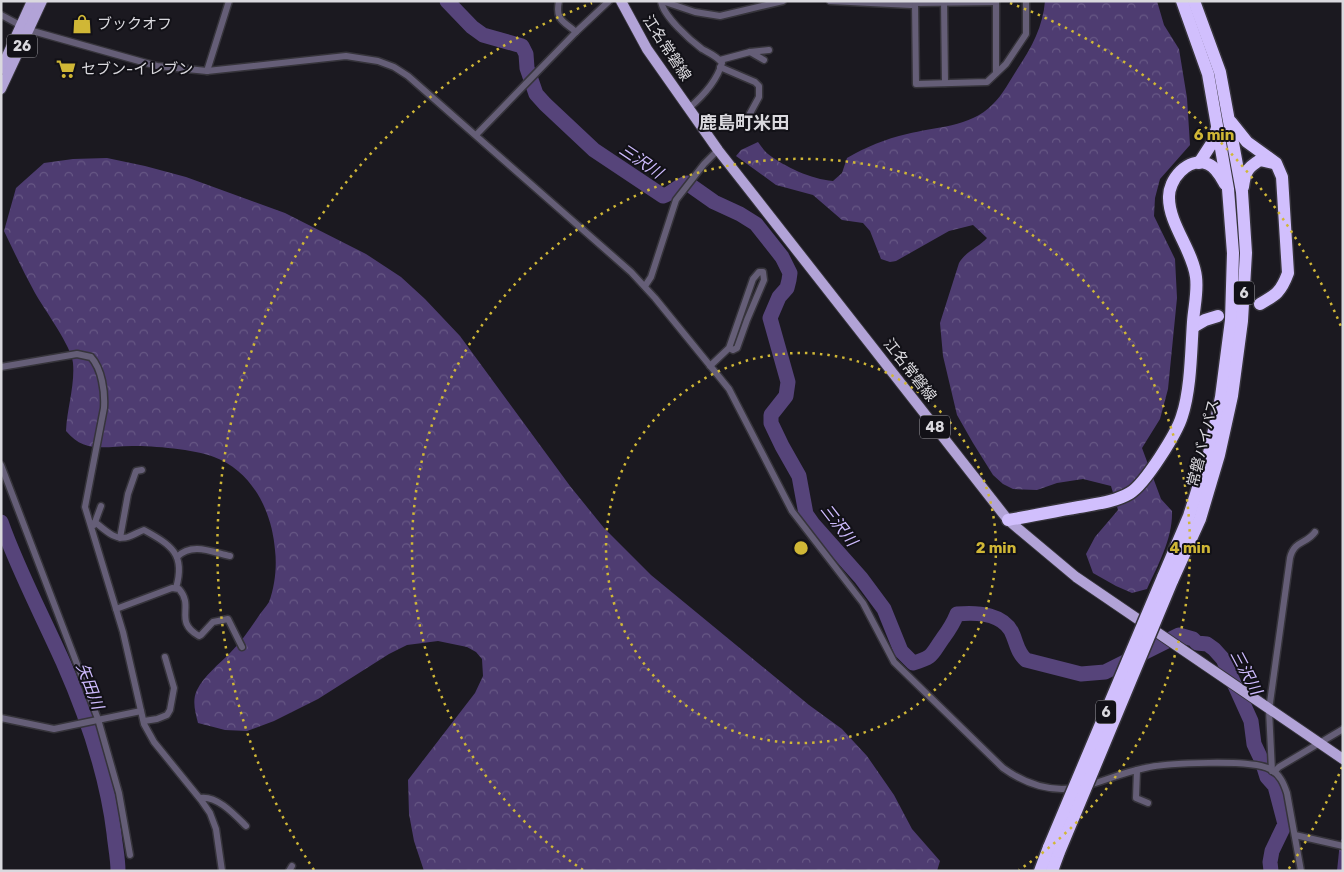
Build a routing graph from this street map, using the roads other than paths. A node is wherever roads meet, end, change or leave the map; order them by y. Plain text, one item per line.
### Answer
1 (32, 1) edge
2 (42, 1) edge
3 (229, 1) edge
4 (559, 1) edge
5 (609, 1) edge
6 (621, 1) edge
7 (662, 1) edge
8 (783, 1) edge
9 (830, 1) edge
10 (1026, 1) edge
11 (1182, 1) edge
12 (1194, 1) edge
13 (845, 2) edge
14 (944, 2) edge
15 (996, 2) edge
16 (894, 3) edge
17 (915, 3) junction
18 (1, 15) edge
19 (24, 28) junction
20 (576, 32) junction
21 (770, 50) dead end
22 (750, 52) junction
23 (720, 60) junction
24 (764, 60) dead end
25 (720, 67) junction
26 (1, 69) edge
27 (207, 71) junction
28 (996, 73) junction
29 (945, 83) junction
30 (1, 90) edge
31 (689, 108) junction
32 (747, 120) dead end
33 (1224, 122) junction
34 (476, 135) junction
35 (718, 150) junction
36 (1199, 163) junction
37 (1276, 163) junction
38 (1228, 189) junction
39 (1242, 192) junction
40 (644, 286) junction
41 (1260, 304) dead end
42 (1218, 316) dead end
43 (1193, 327) junction
44 (729, 348) junction
45 (710, 366) junction
46 (1, 367) edge
47 (1, 465) edge
48 (142, 470) dead end
49 (102, 506) dead end
50 (1008, 520) junction
51 (95, 522) junction
52 (92, 530) junction
53 (1316, 532) dead end
54 (120, 538) junction
55 (230, 556) dead end
56 (177, 557) junction
57 (1168, 579) junction
58 (176, 588) junction
59 (116, 609) junction
60 (242, 647) dead end
61 (165, 657) dead end
62 (1270, 710) junction
63 (141, 711) junction
64 (1, 718) edge
65 (98, 719) junction
66 (144, 721) junction
67 (1343, 729) edge
68 (1320, 743) junction
69 (1343, 759) edge
70 (1137, 770) junction
71 (1273, 772) junction
72 (200, 798) junction
73 (1148, 803) dead end
74 (246, 826) dead end
75 (1294, 835) junction
76 (1343, 846) edge
77 (1054, 849) junction
78 (130, 855) dead end
79 (222, 871) edge
80 (1040, 871) edge
81 (1052, 871) edge
82 (1301, 871) edge

1 - 19 main road, 26
2 - 19 main road, 26
3 - 27 street
4 - 20 street
5 - 20 street
6 - 31 main road, 江名常磐線 / 48
7 - 8 street
7 - 23 street
9 - 13 street
10 - 28 street
11 - 33 highway, 常磐バイパス / 6
12 - 33 highway, 常磐バイパス / 6
13 - 16 street
14 - 15 street
14 - 17 street
14 - 29 street
15 - 28 street
16 - 17 street
17 - 29 street
18 - 19 street
19 - 26 main road, 26
19 - 27 street
19 - 30 main road, 26
20 - 34 street
21 - 22 street
22 - 23 street
22 - 24 street
23 - 25 street
25 - 31 street
25 - 32 street
27 - 34 street
28 - 29 street
31 - 35 main road, 江名常磐線 / 48
33 - 36 highway
33 - 37 highway
33 - 38 highway, 常磐バイパス / 6
33 - 39 highway, 常磐バイパス / 6
34 - 40 street
35 - 40 street
35 - 50 main road, 江名常磐線 / 48
36 - 38 highway
36 - 43 highway
37 - 39 highway
37 - 41 highway
38 - 57 highway, 常磐バイパス / 6
39 - 57 highway, 常磐バイパス / 6
40 - 45 street
42 - 43 highway
43 - 50 highway
44 - 44 street
44 - 45 street
45 - 70 street
46 - 52 street
47 - 65 street
48 - 54 street
49 - 51 street
50 - 62 main road, 江名常磐線 / 48
51 - 52 street
51 - 54 street
52 - 59 street
53 - 62 street
54 - 56 street
55 - 56 street
56 - 58 street
57 - 77 highway, 常磐バイパス / 6, bridge
58 - 59 street
58 - 60 street
59 - 63 street
61 - 66 street
62 - 68 main road, 江名常磐線 / 48
62 - 71 street
63 - 65 street
63 - 66 street
64 - 65 street
65 - 78 street
66 - 72 street
67 - 68 street
68 - 69 main road, 江名常磐線 / 48
68 - 71 street
70 - 71 street
70 - 73 street
71 - 75 street
72 - 74 street
72 - 79 street
75 - 76 street
75 - 82 street
77 - 80 highway, 常磐バイパス / 6
77 - 81 highway, 常磐バイパス / 6

